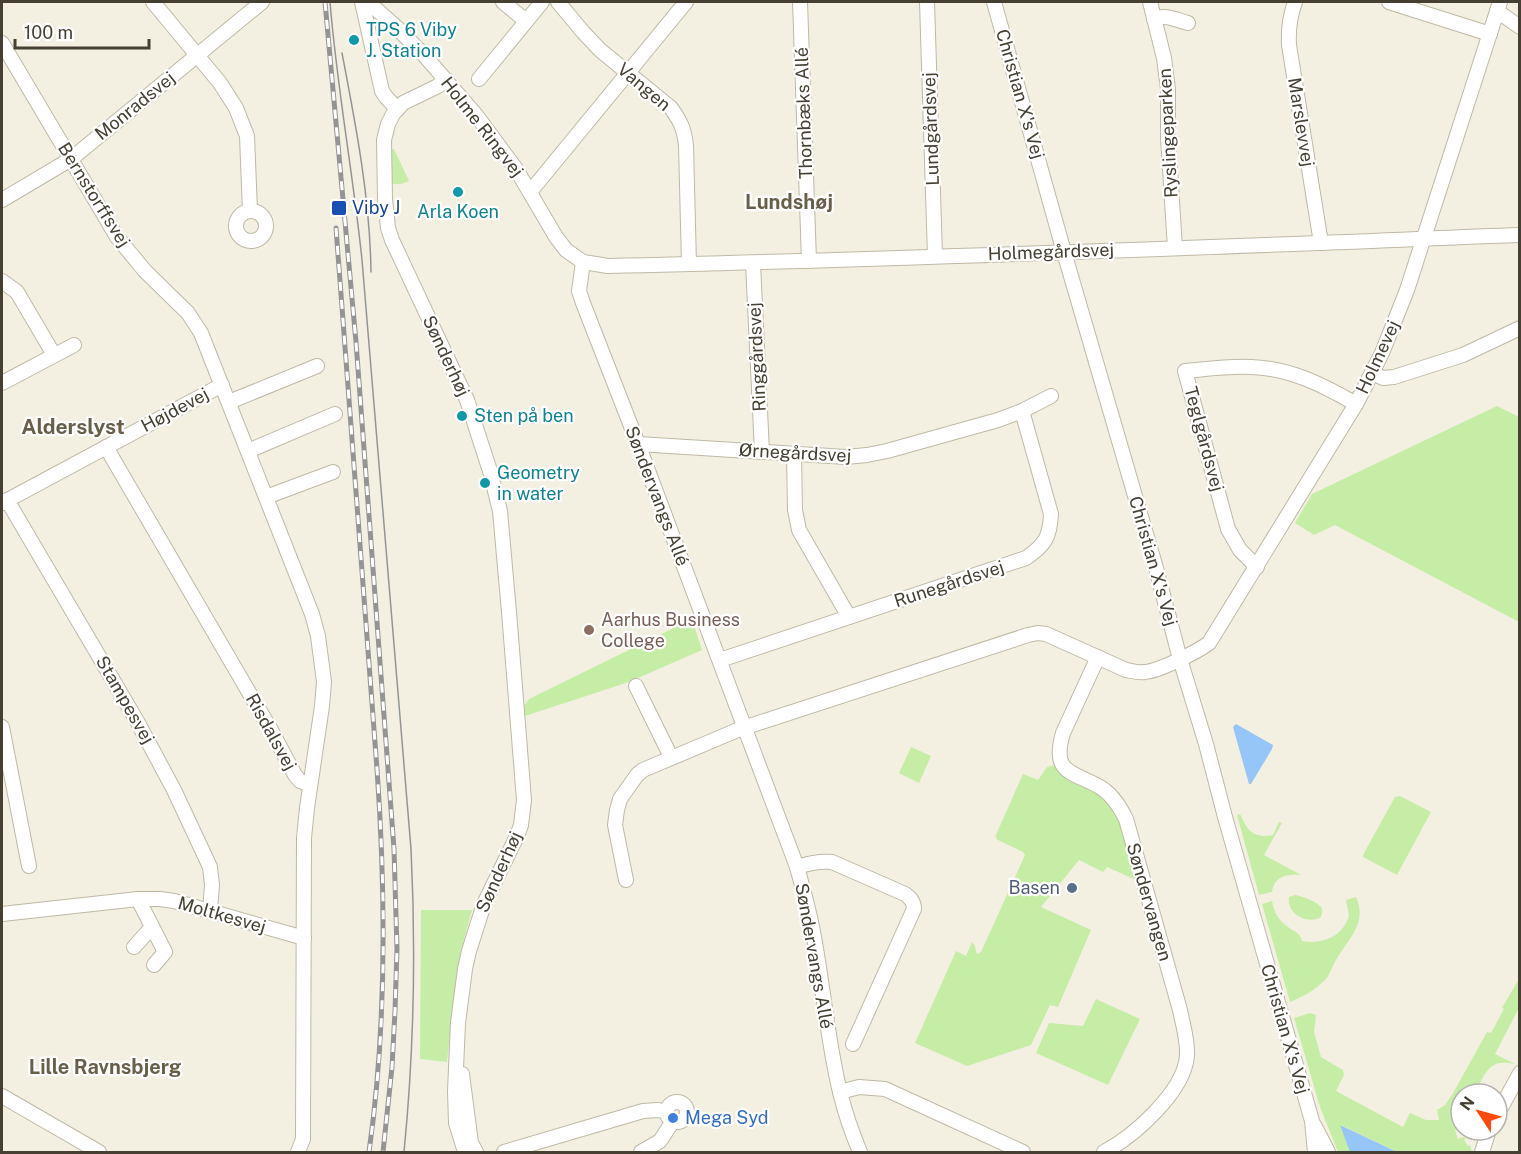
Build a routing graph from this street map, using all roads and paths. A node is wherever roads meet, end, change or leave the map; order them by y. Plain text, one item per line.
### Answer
1 (153, 2) edge
2 (262, 2) edge
3 (362, 2) edge
4 (368, 2) edge
5 (503, 2) edge
6 (542, 2) edge
7 (558, 2) edge
8 (686, 2) edge
9 (800, 2) edge
10 (927, 2) edge
11 (994, 2) edge
12 (1150, 2) edge
13 (1295, 2) edge
14 (1389, 2) edge
15 (1499, 6) edge
16 (1154, 19) junction
17 (526, 21) junction
18 (1188, 23) dead end
19 (1520, 27) edge
20 (1490, 34) junction
21 (2, 43) edge
22 (197, 55) junction
23 (628, 73) junction
24 (479, 79) dead end
25 (447, 80) junction
26 (397, 109) junction
27 (71, 159) junction
28 (530, 192) junction
29 (2, 200) edge
30 (250, 211) dead end
31 (1520, 235) edge
32 (1424, 238) junction
33 (1321, 243) junction
34 (1175, 248) junction
35 (1064, 252) junction
36 (935, 256) junction
37 (809, 261) junction
38 (583, 262) junction
39 (753, 263) junction
40 (689, 264) junction
41 (2, 281) edge
42 (1520, 328) edge
43 (74, 345) dead end
44 (54, 355) junction
45 (317, 366) dead end
46 (1372, 373) junction
47 (2, 383) edge
48 (222, 385) junction
49 (1051, 396) dead end
50 (229, 402) junction
51 (1356, 404) junction
52 (1022, 411) junction
53 (335, 414) dead end
54 (638, 444) junction
55 (106, 447) junction
56 (248, 451) junction
57 (762, 452) junction
58 (794, 454) junction
59 (333, 472) dead end
60 (266, 497) junction
61 (4, 502) edge
62 (1257, 567) junction
63 (849, 617) junction
64 (1098, 657) junction
65 (1180, 659) junction
66 (720, 660) junction
67 (636, 686) dead end
68 (2, 727) edge
69 (744, 728) junction
70 (671, 758) junction
71 (310, 784) junction
72 (29, 866) dead end
73 (797, 867) junction
74 (626, 880) dead end
75 (138, 899) junction
76 (210, 911) junction
77 (2, 914) edge
78 (152, 927) junction
79 (304, 938) junction
80 (134, 947) dead end
81 (154, 964) dead end
82 (853, 1044) dead end
83 (457, 1046) junction
84 (1520, 1073) edge
85 (840, 1092) junction
86 (1509, 1093) edge
87 (2, 1096) edge
88 (1312, 1121) junction
89 (99, 1152) edge
90 (298, 1152) edge
91 (465, 1152) edge
92 (476, 1152) edge
93 (504, 1152) edge
94 (641, 1152) edge
95 (860, 1152) edge
96 (1023, 1152) edge
97 (1104, 1152) edge
98 (1315, 1152) edge
99 (1328, 1152) edge

1 - 22 street
2 - 22 street, Monradsvej
3 - 26 street
4 - 25 street, Holme Ringvej
5 - 17 street
6 - 17 street
7 - 23 street, Vangen
8 - 23 street
9 - 37 street, Thornbæks Allé
10 - 36 street, Lundgårdsvej
11 - 35 street, Christian X's Vej
12 - 16 street, Ryslingeparken
13 - 33 street, Marslevvej
14 - 20 street
15 - 19 street, Holmevej
15 - 20 street, Holmevej
16 - 18 street
16 - 34 street, Ryslingeparken
17 - 24 street
20 - 32 street, Holmevej
21 - 27 street, Bernstorffsvej
22 - 27 street, Monradsvej
22 - 30 street
23 - 28 street
23 - 40 street, Vangen
25 - 26 street
25 - 28 street, Holme Ringvej
26 - 83 street, Sønderhøj
27 - 29 street, Monradsvej
27 - 48 street, Bernstorffsvej
28 - 38 street, Holme Ringvej
31 - 32 street, Holmegårdsvej
32 - 33 street, Holmegårdsvej
32 - 46 street, Holmevej
33 - 34 street, Holmegårdsvej
34 - 35 street, Holmegårdsvej
35 - 36 street, Holmegårdsvej
35 - 65 street, Christian X's Vej
36 - 37 street, Holmegårdsvej
37 - 39 street, Holmegårdsvej
38 - 40 street, Holmegårdsvej
38 - 54 street, Søndervangs Allé
39 - 40 street, Holmegårdsvej
39 - 57 street, Ringgårdsvej
41 - 44 street
42 - 46 street
43 - 44 street
44 - 47 street
45 - 50 street
46 - 51 street, Holmevej
48 - 50 street, Bernstorffsvej
48 - 55 street, Højdevej
49 - 52 street, Ørnegårdsvej
50 - 56 street, Bernstorffsvej
51 - 62 street, Holmevej
51 - 62 street, Teglgårdsvej
52 - 58 street, Ørnegårdsvej
52 - 63 street, Runegårdsvej
53 - 56 street
54 - 57 street, Ørnegårdsvej
54 - 66 street, Søndervangs Allé
55 - 61 street, Højdevej
55 - 71 street, Risdalsvej
56 - 60 street, Bernstorffsvej
57 - 58 street, Ørnegårdsvej
58 - 63 street
59 - 60 street
60 - 71 street, Bernstorffsvej
61 - 76 street, Stampesvej
62 - 65 street, Holmevej
63 - 66 street, Runegårdsvej
64 - 65 street
64 - 69 street
64 - 97 street, Søndervangen
65 - 88 street, Christian X's Vej
66 - 69 street, Søndervangs Allé
67 - 70 street
68 - 72 street
69 - 70 street
69 - 73 street, Søndervangs Allé
70 - 74 street
71 - 79 street, Risdalsvej
73 - 82 street
73 - 85 street, Søndervangs Allé
75 - 76 street, Moltkesvej
75 - 77 street, Moltkesvej
75 - 78 street, Moltkesvej
76 - 79 street, Moltkesvej
78 - 80 street
78 - 81 street, Moltkesvej
79 - 90 street, Risdalsvej
83 - 91 street, Sønderhøj
83 - 92 street, Sønderhøj
84 - 86 street
85 - 95 street, Søndervangs Allé
85 - 96 street
87 - 89 street
88 - 98 street, Christian X's Vej
88 - 99 street, Christian X's Vej
93 - 94 street

